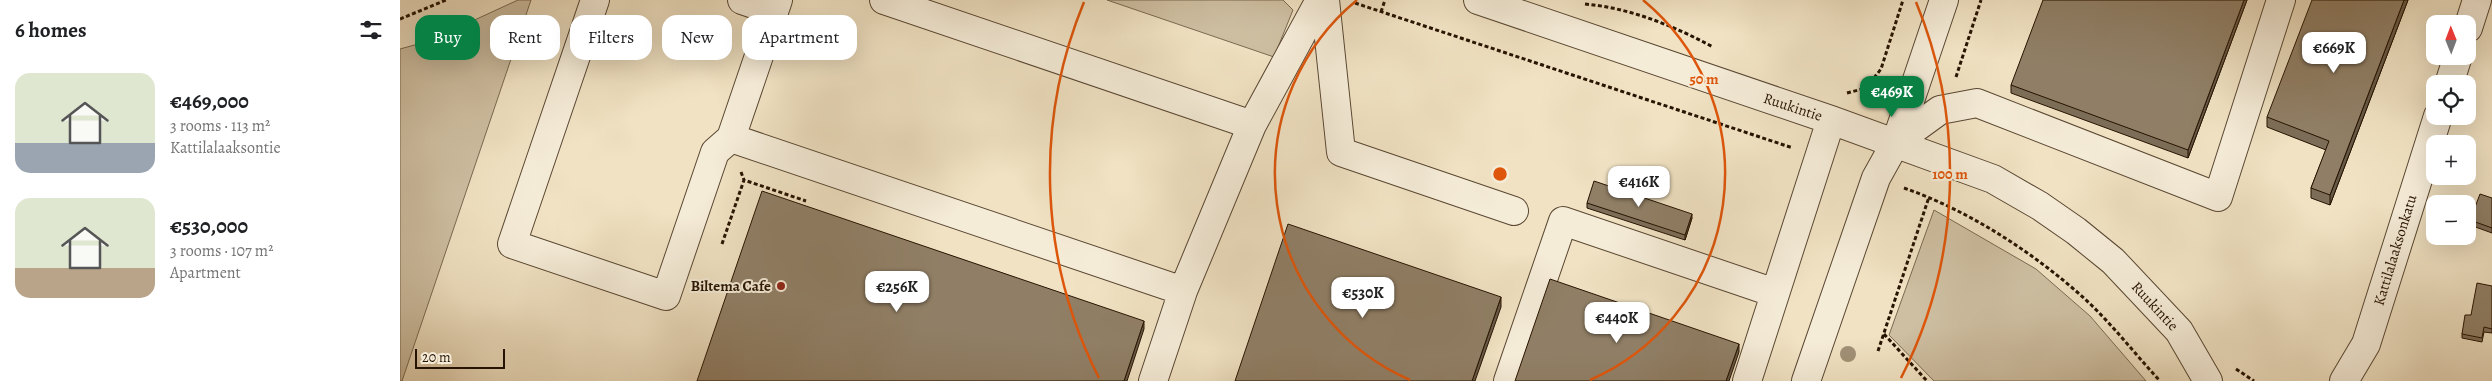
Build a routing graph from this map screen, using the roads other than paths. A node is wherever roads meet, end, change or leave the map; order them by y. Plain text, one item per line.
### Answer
1 (595, 0) edge
2 (742, 0) edge
3 (884, 0) edge
4 (1320, 0) edge
5 (1325, 0) edge
6 (1478, 0) edge
7 (1944, 0) edge
8 (2281, 0) edge
9 (2477, 0) edge
10 (776, 5) edge
11 (2472, 15) edge
12 (1831, 120) junction
13 (1252, 125) junction
14 (2435, 125) edge
15 (731, 138) junction
16 (1896, 142) junction
17 (1514, 211) dead end
18 (1183, 291) junction
19 (1775, 293) junction
20 (1153, 381) edge
21 (1508, 381) edge
22 (1747, 381) edge
23 (1806, 381) edge
24 (2208, 381) edge
25 (2344, 381) edge

1 - 15 street
2 - 10 street
3 - 13 street
4 - 13 street
5 - 17 street
6 - 12 street, Ruukintie
7 - 16 street
8 - 16 street
9 - 11 street
10 - 15 street
12 - 16 street, Ruukintie
12 - 19 street
13 - 18 street
14 - 25 street, Kattilalaaksonkatu
15 - 18 street
16 - 23 street
16 - 24 street, Ruukintie
18 - 20 street
19 - 21 street
19 - 22 street

